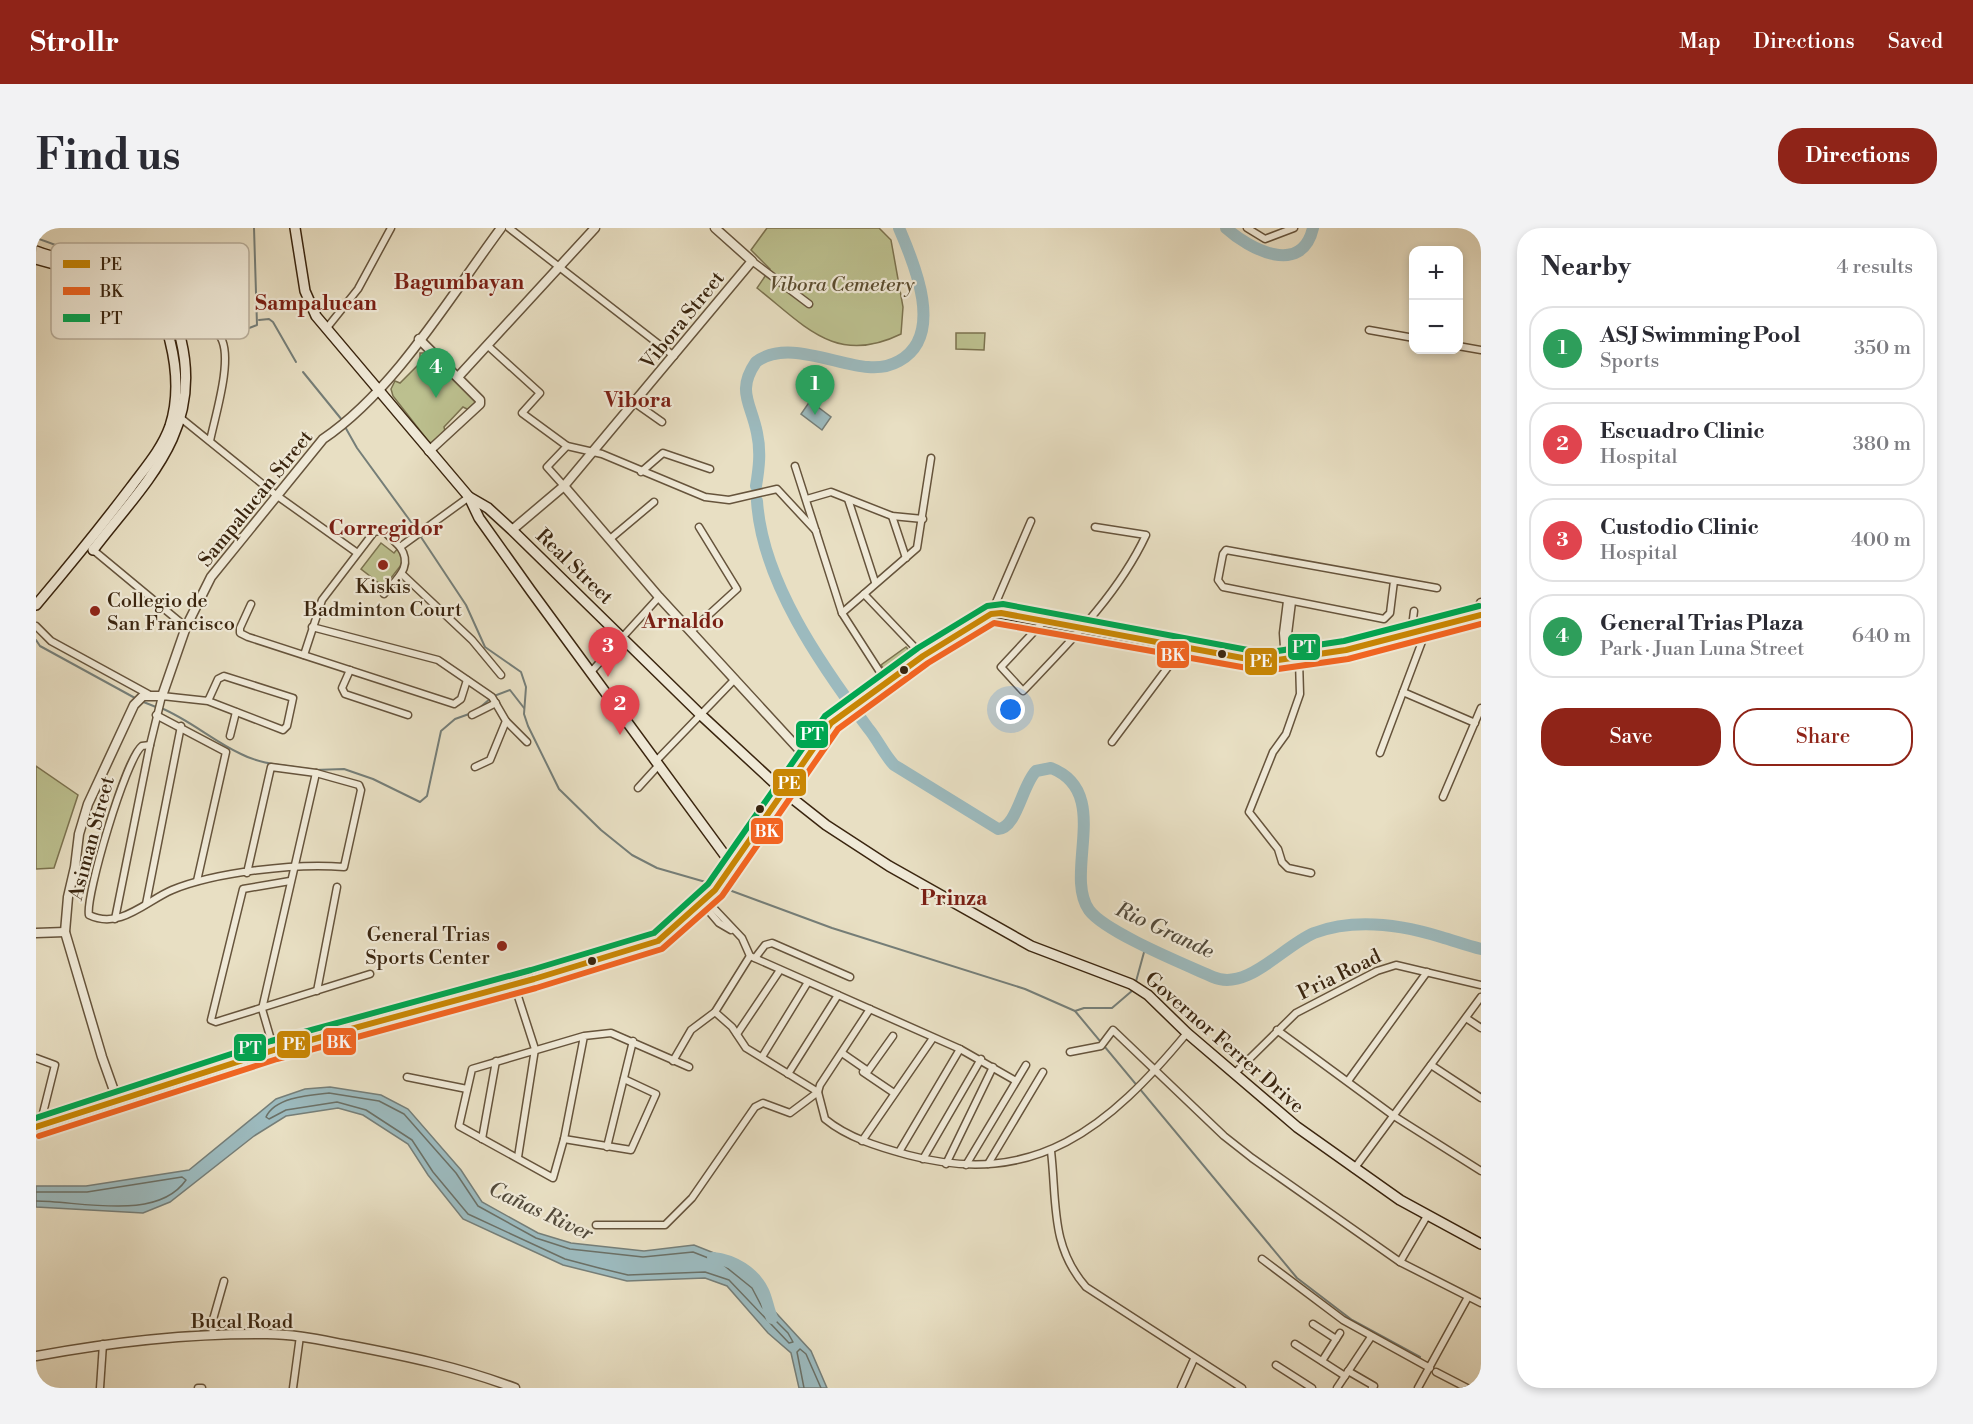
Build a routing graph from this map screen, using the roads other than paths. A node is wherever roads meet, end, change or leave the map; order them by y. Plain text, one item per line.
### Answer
1 (295, 228) edge
2 (391, 228) edge
3 (501, 228) edge
4 (509, 228) edge
5 (595, 228) edge
6 (715, 228) edge
7 (1247, 228) edge
8 (1294, 228) edge
9 (36, 251) edge
10 (51, 256) edge
11 (36, 259) edge
12 (752, 261) junction
13 (51, 263) edge
14 (559, 268) junction
15 (809, 304) dead end
16 (326, 329) junction
17 (1369, 330) dead end
18 (1409, 337) edge
19 (169, 339) edge
20 (180, 339) edge
21 (221, 339) edge
22 (419, 339) junction
23 (487, 345) junction
24 (1463, 347) edge
25 (1481, 350) edge
26 (674, 357) junction
27 (458, 377) junction
28 (381, 390) junction
29 (635, 403) junction
30 (182, 419) junction
31 (662, 422) dead end
32 (210, 441) junction
33 (567, 446) junction
34 (429, 451) junction
35 (593, 452) junction
36 (931, 458) dead end
37 (795, 466) dead end
38 (710, 470) dead end
39 (642, 472) junction
40 (564, 486) junction
41 (276, 495) junction
42 (469, 496) junction
43 (807, 499) junction
44 (848, 499) junction
45 (654, 502) dead end
46 (892, 516) junction
47 (923, 519) junction
48 (1031, 521) dead end
49 (699, 527) dead end
50 (1095, 527) dead end
51 (512, 530) junction
52 (816, 531) junction
53 (610, 539) junction
54 (90, 547) junction
55 (400, 547) junction
56 (356, 552) junction
57 (906, 558) junction
58 (403, 575) junction
59 (1394, 581) junction
60 (875, 582) junction
61 (1437, 588) dead end
62 (384, 594) dead end
63 (864, 594) junction
64 (660, 597) junction
65 (1290, 602) junction
66 (1481, 603) edge
67 (251, 604) dead end
68 (36, 605) edge
69 (1414, 611) dead end
70 (842, 613) junction
71 (991, 614) junction
72 (1479, 616) edge
73 (1044, 621) junction
74 (36, 626) edge
75 (186, 627) junction
76 (312, 627) junction
77 (1082, 629) junction
78 (691, 631) junction
79 (1426, 631) junction
80 (1411, 635) junction
81 (622, 636) junction
82 (1183, 647) junction
83 (304, 655) junction
84 (924, 656) junction
85 (1292, 660) junction
86 (350, 670) junction
87 (590, 673) junction
88 (501, 675) dead end
89 (735, 679) junction
90 (467, 680) junction
91 (887, 683) junction
92 (1403, 692) junction
93 (148, 694) junction
94 (162, 696) junction
95 (208, 701) junction
96 (496, 704) junction
97 (1481, 708) edge
98 (236, 712) junction
99 (156, 715) junction
100 (408, 715) dead end
101 (701, 715) junction
102 (472, 716) dead end
103 (506, 721) junction
104 (1475, 723) junction
105 (181, 726) junction
106 (230, 736) dead end
107 (526, 742) dead end
108 (1112, 742) dead end
109 (150, 746) junction
110 (1380, 753) dead end
111 (806, 757) junction
112 (656, 764) junction
113 (475, 766) dead end
114 (316, 772) junction
115 (638, 788) dead end
116 (783, 791) junction
117 (1443, 797) dead end
118 (732, 865) junction
119 (293, 866) junction
120 (247, 873) junction
121 (1311, 873) dead end
122 (197, 881) junction
123 (290, 881) junction
124 (337, 888) dead end
125 (704, 902) junction
126 (146, 904) junction
127 (115, 919) junction
128 (65, 932) junction
129 (36, 933) edge
130 (752, 957) junction
131 (780, 969) junction
132 (1426, 972) junction
133 (370, 974) dead end
134 (850, 977) dead end
135 (808, 982) junction
136 (514, 984) junction
137 (1481, 985) edge
138 (317, 991) junction
139 (838, 995) junction
140 (1481, 997) edge
141 (262, 1009) junction
142 (870, 1010) junction
143 (715, 1012) junction
144 (1466, 1018) junction
145 (1481, 1028) edge
146 (1277, 1030) junction
147 (1187, 1033) junction
148 (737, 1034) junction
149 (584, 1036) junction
150 (893, 1036) dead end
151 (933, 1038) junction
152 (633, 1041) junction
153 (535, 1049) junction
154 (960, 1049) junction
155 (274, 1050) junction
156 (1070, 1052) dead end
157 (841, 1055) junction
158 (762, 1057) junction
159 (36, 1058) edge
160 (981, 1059) junction
161 (672, 1061) junction
162 (496, 1062) junction
163 (1026, 1065) dead end
164 (1431, 1065) junction
165 (689, 1067) dead end
166 (993, 1067) junction
167 (1043, 1072) dead end
168 (1155, 1072) junction
169 (788, 1074) junction
170 (1234, 1074) junction
171 (407, 1077) dead end
172 (624, 1079) junction
173 (1016, 1081) junction
174 (1348, 1081) junction
175 (467, 1089) junction
176 (818, 1092) junction
177 (894, 1093) junction
178 (1481, 1098) edge
179 (118, 1102) junction
180 (1394, 1116) junction
181 (38, 1126) edge
182 (482, 1139) junction
183 (564, 1139) junction
184 (862, 1141) junction
185 (607, 1147) junction
186 (1051, 1151) junction
187 (899, 1152) junction
188 (518, 1157) junction
189 (923, 1159) junction
190 (946, 1164) junction
191 (988, 1164) junction
192 (966, 1165) junction
193 (1354, 1170) junction
194 (1481, 1171) edge
195 (1427, 1216) junction
196 (596, 1225) dead end
197 (1481, 1244) edge
198 (1262, 1259) dead end
199 (1400, 1262) junction
200 (224, 1281) dead end
201 (1468, 1297) junction
202 (1481, 1303) edge
203 (1313, 1324) dead end
204 (213, 1335) junction
205 (300, 1336) junction
206 (1371, 1337) junction
207 (103, 1344) junction
208 (1295, 1344) dead end
209 (36, 1356) edge
210 (1194, 1359) junction
211 (1322, 1361) junction
212 (1276, 1365) dead end
213 (1433, 1370) junction
214 (1346, 1374) junction
215 (1239, 1387) edge
216 (100, 1388) edge
217 (293, 1388) edge
218 (515, 1388) edge
219 (1181, 1388) edge
220 (1312, 1388) edge
221 (1337, 1388) edge
222 (1372, 1388) edge
223 (1418, 1388) edge
224 (1467, 1388) edge

1 - 16 main road
2 - 16 street
3 - 22 street, Sampalucan Street
4 - 14 street
5 - 14 street
6 - 12 street
7 - 8 street
9 - 10 main road
11 - 13 main road
12 - 15 street
12 - 26 street, Vibora Street
14 - 23 street
14 - 26 street
16 - 28 main road
17 - 18 street
19 - 54 main road
20 - 30 main road
21 - 32 street
22 - 27 street
22 - 28 street, Sampalucan Street
23 - 27 street
23 - 33 street
24 - 25 street
26 - 29 street, Vibora Street
27 - 34 street
28 - 34 main road
28 - 41 street, Sampalucan Street
29 - 31 street
29 - 35 street, Vibora Street
30 - 32 street
30 - 54 main road
32 - 41 street
33 - 35 street
33 - 40 street
34 - 42 main road
35 - 39 street
35 - 40 street, Vibora Street
36 - 47 street
37 - 43 street
38 - 39 street
39 - 52 street
40 - 51 street, Vibora Street
40 - 53 street
41 - 56 street
41 - 75 street, Sampalucan Street
42 - 51 main road, Real Street
42 - 55 street
42 - 87 main road
43 - 44 street
43 - 52 street
44 - 46 street
44 - 60 street
45 - 53 street
46 - 47 street
46 - 57 street
47 - 57 street
48 - 71 street
49 - 78 street
50 - 77 street
51 - 81 main road, Real Street
52 - 70 street
53 - 64 street
54 - 68 main road
54 - 75 street
55 - 56 street
55 - 58 street
56 - 76 street
57 - 60 street
58 - 62 street
58 - 88 street
59 - 61 street
59 - 65 street
59 - 65 street
60 - 63 street
63 - 70 street
63 - 84 street
64 - 78 street
64 - 81 street
65 - 85 street
66 - 72 street
67 - 83 street
69 - 80 street
70 - 91 street
71 - 73 main road
71 - 84 main road
72 - 79 main road
73 - 77 main road
73 - 77 street
74 - 93 street
75 - 94 street, Sampalucan Street
76 - 83 street
76 - 90 street
77 - 82 main road
78 - 89 street
79 - 80 main road
79 - 92 street
80 - 85 main road
81 - 87 street
81 - 101 main road, Real Street
82 - 85 main road
82 - 108 street
83 - 86 street
84 - 91 main road
85 - 121 street
86 - 90 street
86 - 100 street
87 - 112 main road
89 - 101 street
89 - 111 street
90 - 96 street
91 - 111 main road
92 - 104 street
92 - 110 street
93 - 94 street
93 - 128 street
94 - 95 street
94 - 99 street
95 - 98 street
95 - 98 street
96 - 102 street
96 - 103 street
97 - 104 street
98 - 106 street
99 - 105 street
99 - 109 street
101 - 112 street
101 - 116 main road, Real Street
103 - 107 street
103 - 113 street
104 - 117 street
105 - 122 street
105 - 126 street
109 - 127 street
109 - 127 street, Asiman Street
111 - 116 main road
112 - 115 street
112 - 118 main road
114 - 119 street
114 - 119 street
114 - 120 street
116 - 118 main road
116 - 147 main road, Governor Ferrer Drive
118 - 125 main road
119 - 120 street
119 - 123 street
120 - 122 street
122 - 126 street
123 - 141 street
123 - 141 street
124 - 138 street
125 - 130 street
125 - 136 main road
126 - 127 street
128 - 129 street
128 - 179 street
130 - 131 street
130 - 134 street
130 - 143 street
131 - 135 street
131 - 148 street
132 - 137 street, Pria Road
132 - 146 street, Pria Road
132 - 174 street
133 - 138 street
135 - 139 street
135 - 158 street
136 - 153 street
136 - 155 main road
138 - 141 street
139 - 142 street
139 - 169 street
140 - 144 street
141 - 155 street
142 - 151 street
142 - 157 street
143 - 148 street
143 - 161 street
144 - 145 street
144 - 164 street
146 - 170 street, Pria Road
146 - 174 street
147 - 168 street
147 - 170 main road, Governor Ferrer Drive
148 - 158 street
149 - 152 street
149 - 153 street
149 - 183 street
150 - 157 street
151 - 154 street
151 - 177 street
152 - 161 street
152 - 172 street
153 - 162 street
153 - 188 street
154 - 160 street
154 - 187 street
155 - 179 main road
156 - 168 street
157 - 176 street
157 - 177 street
158 - 169 street
159 - 181 street
160 - 166 street
160 - 189 street
161 - 165 street
162 - 175 street
162 - 182 street
163 - 173 street
164 - 178 street
164 - 180 street
166 - 173 street
166 - 190 street
167 - 191 street
168 - 186 street
168 - 199 street
169 - 176 street
170 - 193 main road, Governor Ferrer Drive
171 - 175 street
172 - 185 street
172 - 185 street
173 - 192 street
174 - 180 street
175 - 182 street
176 - 184 street
176 - 196 street
177 - 184 street
179 - 181 main road
180 - 193 street
180 - 194 street
182 - 188 street
183 - 185 street
183 - 188 street
184 - 187 street
186 - 191 street
186 - 210 street
187 - 189 street
189 - 190 street
190 - 192 street
191 - 192 street
193 - 195 main road, Governor Ferrer Drive
195 - 197 main road, Governor Ferrer Drive
195 - 199 street
198 - 206 street
199 - 201 street
200 - 204 street
201 - 202 street
201 - 213 street
203 - 211 street
204 - 205 street, Bucal Road
204 - 207 street, Bucal Road
205 - 217 street
205 - 218 street, Bucal Road
206 - 213 street
206 - 214 street
207 - 209 street, Bucal Road
207 - 216 street
208 - 211 street
210 - 215 street
210 - 219 street
211 - 214 street
212 - 220 street
213 - 223 street
213 - 224 street
214 - 221 street
214 - 222 street

